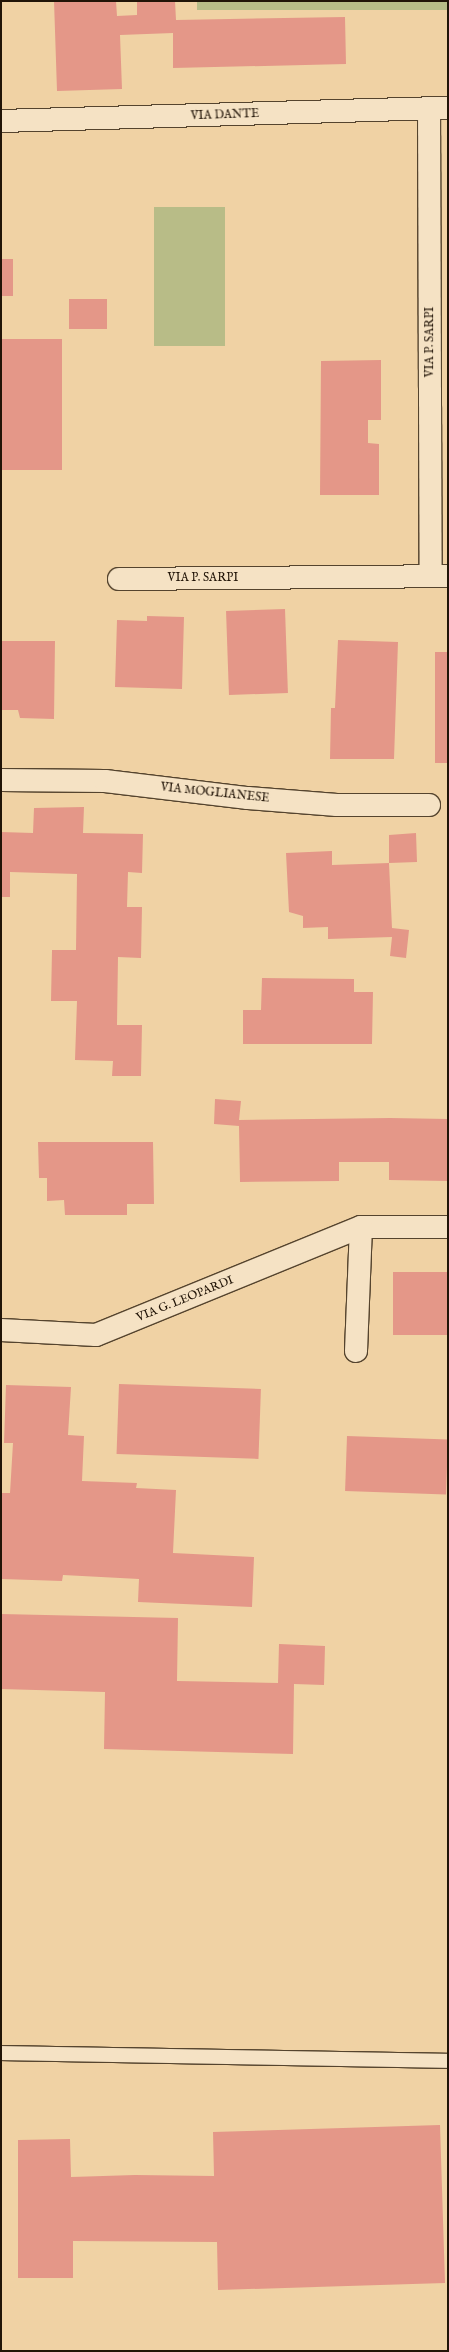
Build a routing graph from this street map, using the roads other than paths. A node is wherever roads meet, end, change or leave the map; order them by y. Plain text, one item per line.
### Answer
1 (439, 108) edge
2 (1, 121) edge
3 (440, 576) edge
4 (119, 579) dead end
5 (1, 780) edge
6 (428, 805) dead end
7 (361, 1227) junction
8 (448, 1227) edge
9 (1, 1330) edge
10 (356, 1351) dead end
11 (1, 2053) edge
12 (448, 2061) edge

1 - 2 street, VIA DANTE
1 - 3 street, VIA P. SARPI
3 - 4 street, VIA P. SARPI
5 - 6 street, VIA MOGLIANESE
7 - 8 street, VIA G. LEOPARDI
7 - 9 street, VIA G. LEOPARDI
7 - 10 street
11 - 12 lane

